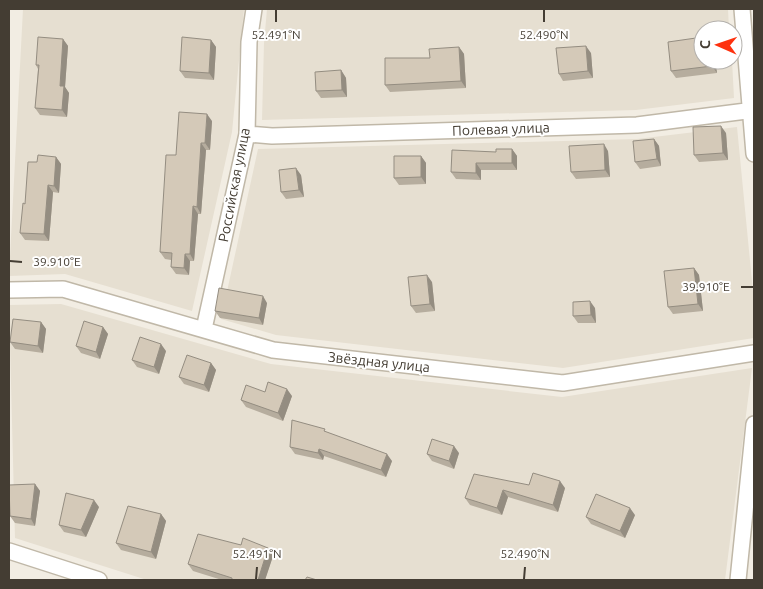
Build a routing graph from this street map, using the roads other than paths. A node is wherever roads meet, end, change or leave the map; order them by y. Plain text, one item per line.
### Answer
1 (254, 9) edge
2 (742, 9) edge
3 (752, 111) edge
4 (247, 134) junction
5 (754, 154) edge
6 (9, 290) edge
7 (204, 329) junction
8 (754, 353) edge
9 (754, 424) edge
10 (9, 551) edge
11 (99, 580) edge
12 (738, 580) edge

1 - 4 street, Российская улица
2 - 3 street
3 - 4 street, Полевая улица
3 - 5 street
4 - 7 street, Российская улица
6 - 7 street, Звёздная улица
7 - 8 street, Звёздная улица
9 - 12 street
10 - 11 street

